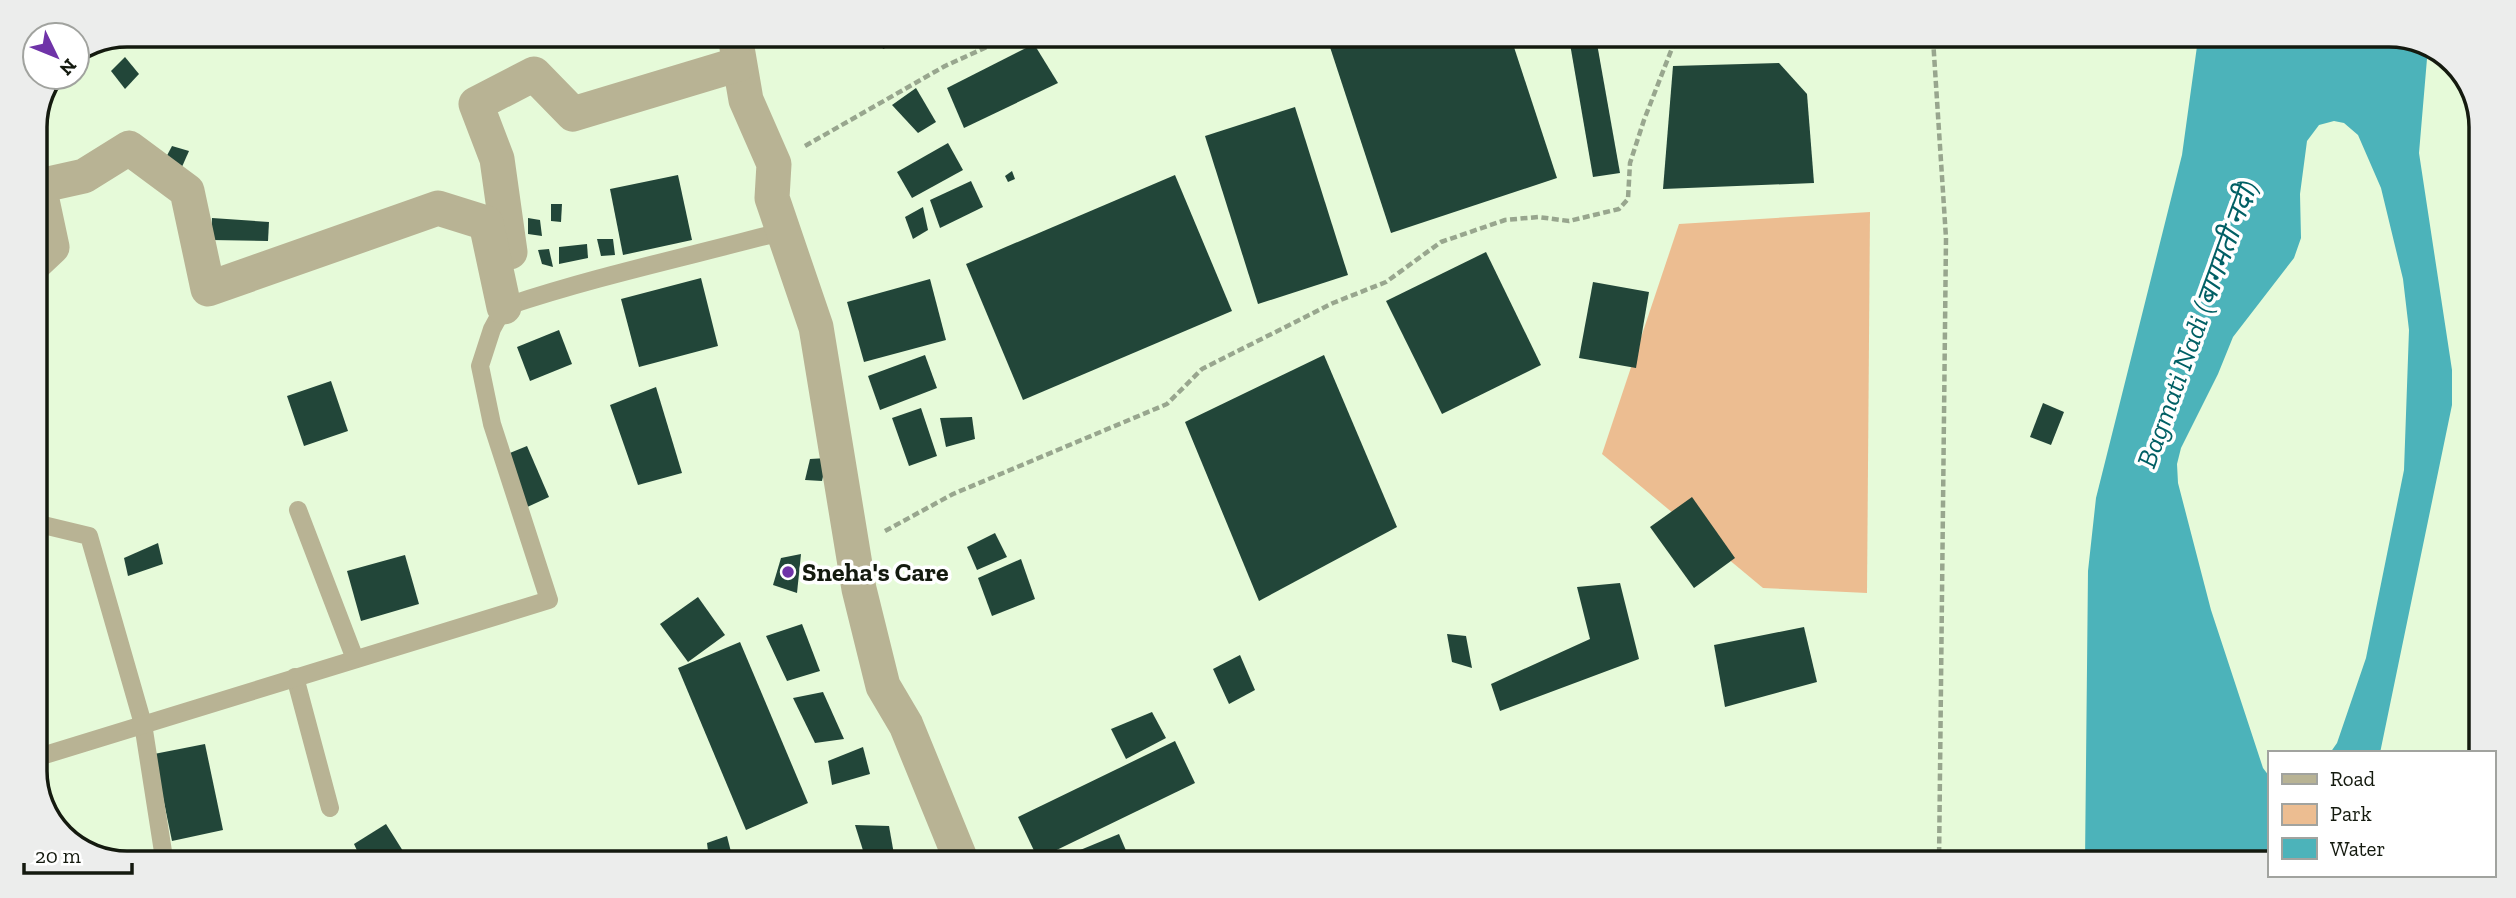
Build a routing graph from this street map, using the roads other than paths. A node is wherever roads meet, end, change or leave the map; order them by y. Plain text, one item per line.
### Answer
1 (737, 50) edge
2 (47, 184) edge
3 (47, 224) edge
4 (784, 231) junction
5 (47, 252) edge
6 (511, 305) junction
7 (298, 510) dead end
8 (47, 526) edge
9 (355, 659) junction
10 (295, 677) junction
11 (143, 724) junction
12 (47, 754) edge
13 (330, 808) dead end
14 (163, 851) edge
15 (957, 851) edge

1 - 4 street
1 - 6 street
2 - 6 street
3 - 5 street
4 - 6 lane
4 - 15 street
6 - 9 lane
7 - 9 lane
8 - 11 lane
9 - 10 lane
10 - 11 lane
10 - 13 lane
11 - 12 lane
11 - 14 lane

